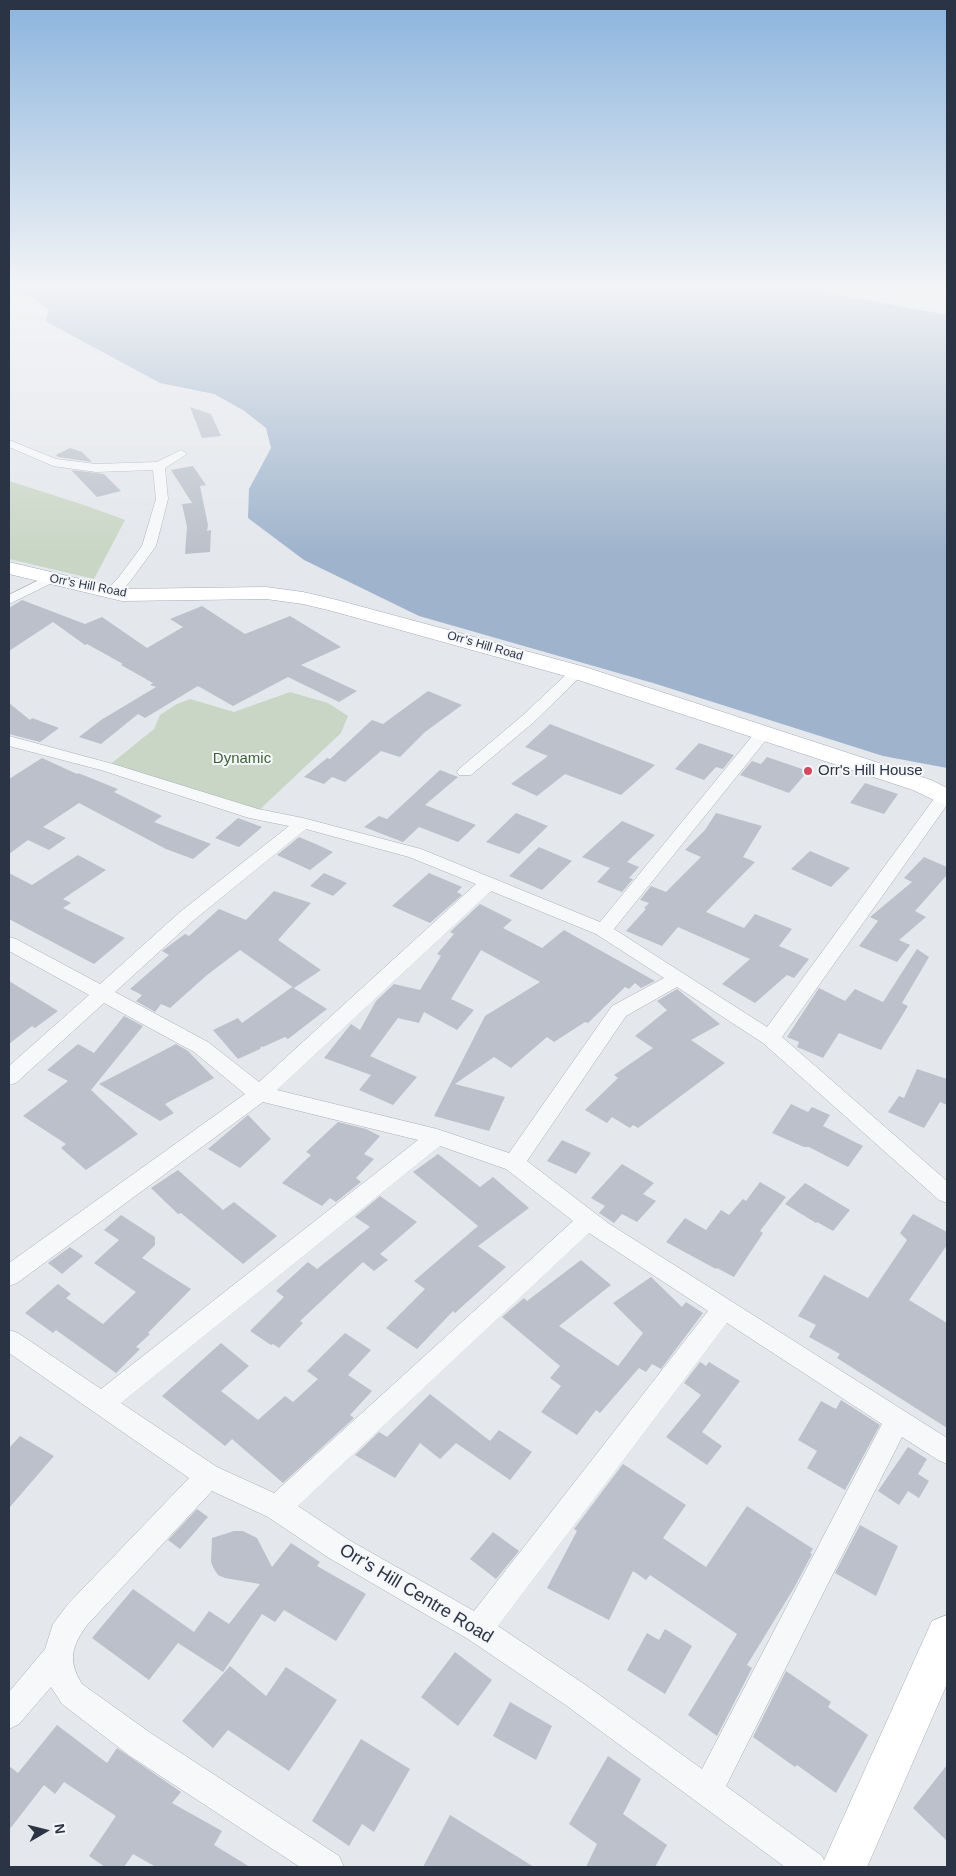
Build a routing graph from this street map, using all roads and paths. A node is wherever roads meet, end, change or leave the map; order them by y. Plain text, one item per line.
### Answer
1 (9, 443) edge
2 (181, 454) dead end
3 (159, 466) junction
4 (9, 568) edge
5 (49, 579) junction
6 (111, 593) junction
7 (9, 600) edge
8 (577, 672) junction
9 (764, 732) junction
10 (9, 741) edge
11 (465, 772) dead end
12 (946, 797) edge
13 (303, 822) junction
14 (488, 883) junction
15 (604, 930) junction
16 (9, 943) edge
17 (679, 978) junction
18 (103, 993) junction
19 (770, 1038) junction
20 (9, 1078) edge
21 (260, 1094) junction
22 (437, 1137) junction
23 (514, 1163) junction
24 (947, 1192) edge
25 (589, 1220) junction
26 (9, 1276) edge
27 (724, 1308) junction
28 (9, 1340) edge
29 (102, 1403) junction
30 (897, 1420) junction
31 (947, 1452) edge
32 (208, 1476) junction
33 (277, 1508) junction
34 (478, 1629) junction
35 (947, 1636) edge
36 (58, 1656) junction
37 (9, 1714) edge
38 (707, 1791) junction
39 (328, 1867) edge
40 (811, 1867) edge
41 (844, 1867) edge

1 - 3 street
2 - 3 street
3 - 6 street
4 - 5 main road, Orr’s Hill Road
5 - 6 main road, Orr’s Hill Road
5 - 7 street
6 - 8 main road, Orr’s Hill Road
8 - 9 main road, Orr’s Hill Road
8 - 11 street
9 - 12 main road, Orr’s Hill Road
9 - 15 street
10 - 13 street
12 - 19 street
13 - 14 street
13 - 18 street
14 - 15 street
14 - 21 street
15 - 17 street
16 - 18 street
17 - 19 street
17 - 23 street
18 - 20 street
18 - 21 street
19 - 24 street
21 - 22 street
21 - 26 street
22 - 23 street
22 - 29 street
23 - 25 street
25 - 27 street
25 - 33 street
27 - 30 street
27 - 34 street
28 - 29 street, Orr's Hill Centre Road
29 - 32 street, Orr's Hill Centre Road
30 - 31 street
30 - 38 street
32 - 33 street, Orr's Hill Centre Road
32 - 36 street
33 - 34 street, Orr's Hill Centre Road
34 - 38 street, Orr's Hill Centre Road
35 - 41 main road
36 - 37 street
36 - 39 street
38 - 40 street, Orr's Hill Centre Road

